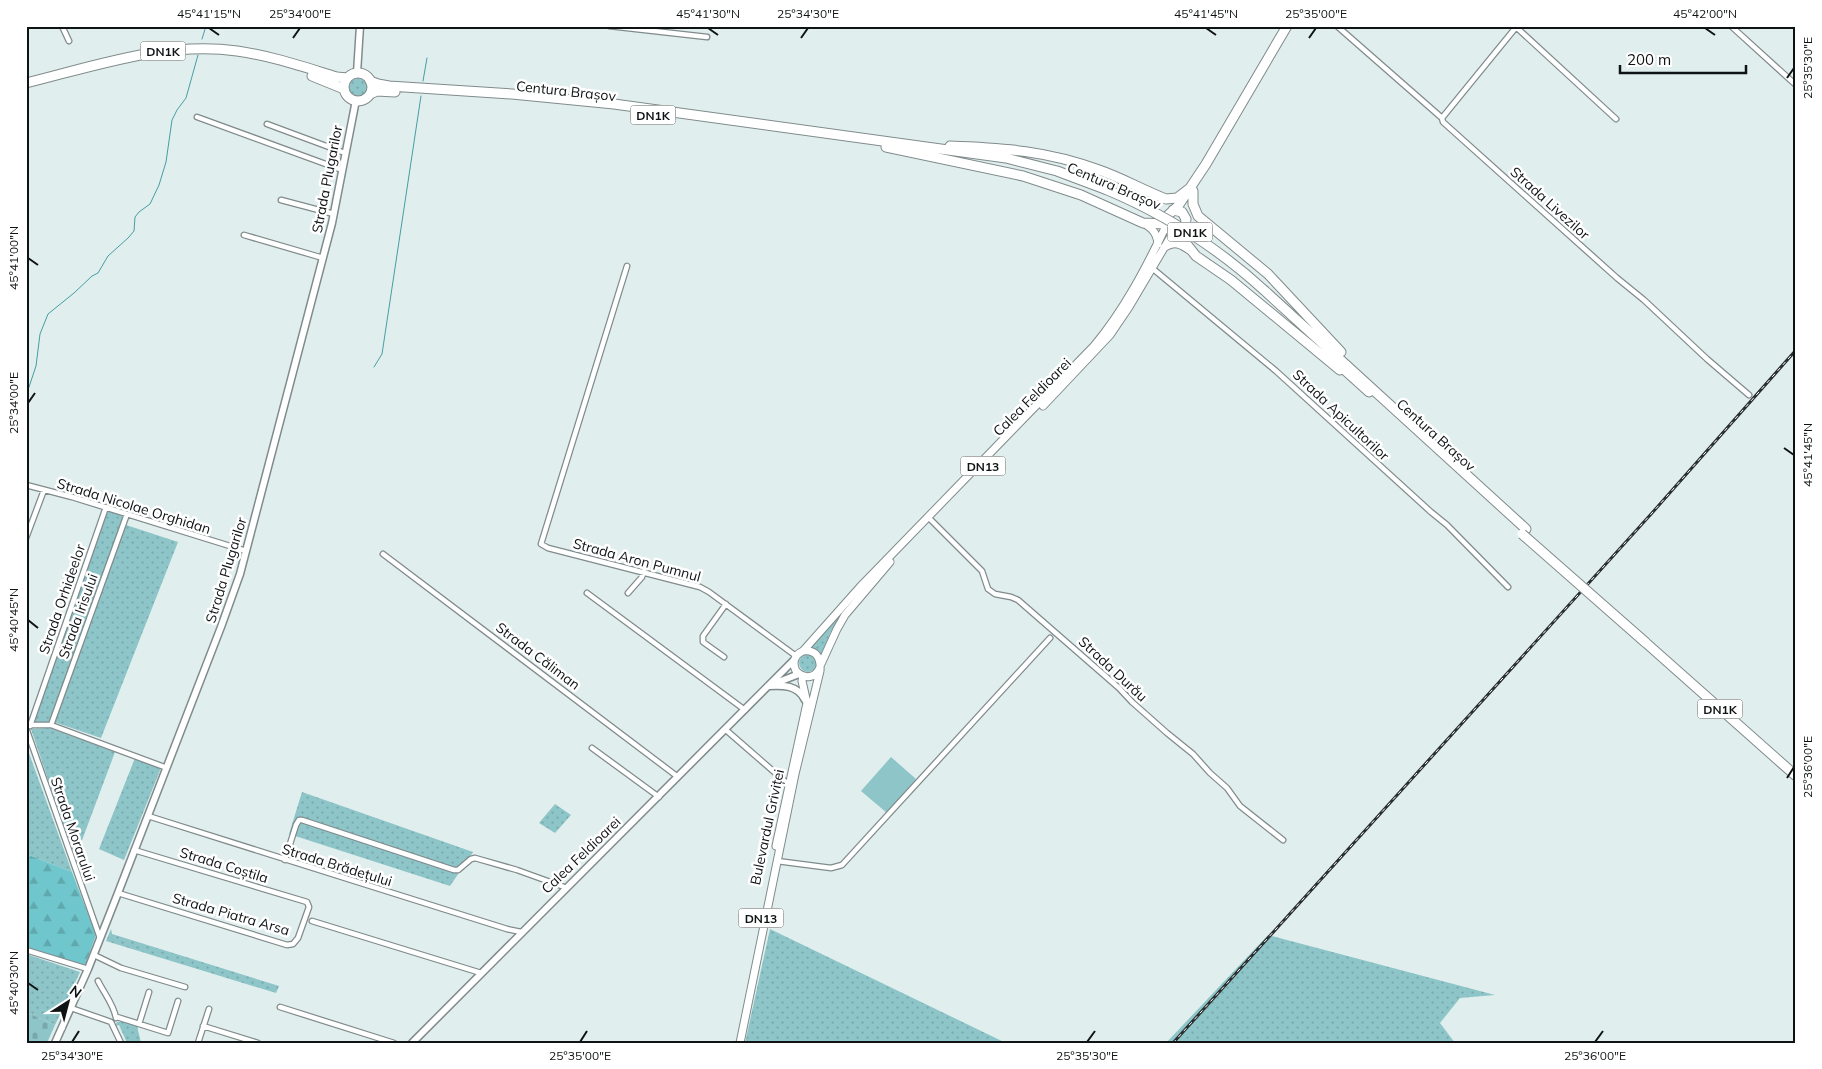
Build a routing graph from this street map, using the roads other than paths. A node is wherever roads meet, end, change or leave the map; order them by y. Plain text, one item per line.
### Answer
1 (62, 26) edge
2 (360, 26) edge
3 (609, 26) edge
4 (1287, 26) edge
5 (1336, 26) edge
6 (1731, 26) edge
7 (1516, 27) edge
8 (707, 37) dead end
9 (69, 41) dead end
10 (357, 73) junction
11 (347, 78) junction
12 (370, 81) junction
13 (26, 83) edge
14 (1796, 85) edge
15 (26, 88) edge
16 (344, 89) junction
17 (370, 94) junction
18 (356, 100) junction
19 (197, 117) dead end
20 (1442, 118) junction
21 (1616, 119) dead end
22 (267, 124) dead end
23 (887, 144) junction
24 (345, 153) junction
25 (342, 170) junction
26 (1192, 190) junction
27 (1156, 195) junction
28 (281, 200) dead end
29 (1170, 212) junction
30 (334, 214) junction
31 (1185, 217) junction
32 (1143, 223) junction
33 (1208, 225) junction
34 (1171, 228) junction
35 (244, 235) dead end
36 (1161, 246) junction
37 (1196, 256) junction
38 (323, 258) junction
39 (627, 266) dead end
40 (1152, 268) junction
41 (1359, 379) junction
42 (1750, 395) dead end
43 (26, 485) edge
44 (44, 490) junction
45 (106, 508) junction
46 (127, 514) junction
47 (931, 520) junction
48 (26, 538) edge
49 (246, 551) junction
50 (383, 554) dead end
51 (644, 572) junction
52 (1508, 587) dead end
53 (587, 593) dead end
54 (628, 593) dead end
55 (726, 604) junction
56 (1050, 638) dead end
57 (1646, 640) junction
58 (803, 651) junction
59 (724, 657) dead end
60 (795, 658) junction
61 (820, 665) junction
62 (801, 675) junction
63 (768, 686) junction
64 (809, 706) junction
65 (745, 710) junction
66 (51, 725) junction
67 (27, 726) edge
68 (726, 730) junction
69 (592, 748) dead end
70 (167, 768) junction
71 (1796, 768) edge
72 (1796, 776) edge
73 (678, 777) junction
74 (788, 784) junction
75 (659, 797) junction
76 (148, 816) junction
77 (1283, 840) dead end
78 (134, 850) junction
79 (285, 860) junction
80 (777, 861) junction
81 (567, 888) junction
82 (118, 893) junction
83 (307, 902) joint
84 (312, 921) dead end
85 (521, 932) junction
86 (100, 938) junction
87 (26, 950) edge
88 (94, 955) junction
89 (88, 969) junction
90 (481, 973) junction
91 (98, 981) dead end
92 (185, 987) dead end
93 (149, 992) dead end
94 (178, 1001) dead end
95 (280, 1007) dead end
96 (71, 1008) junction
97 (208, 1009) dead end
98 (117, 1017) junction
99 (112, 1023) junction
100 (139, 1024) junction
101 (203, 1026) junction
102 (55, 1043) edge
103 (121, 1043) edge
104 (198, 1043) edge
105 (258, 1043) edge
106 (394, 1043) edge
107 (412, 1043) edge
108 (736, 1043) edge
109 (740, 1043) edge

1 - 9 street
2 - 10 street
3 - 8 street
4 - 26 highway, DN13
5 - 20 street, Strada Livezilor
6 - 14 street
7 - 20 street
7 - 21 street
10 - 11 highway
10 - 12 highway, Centura Brașov / DN1K
11 - 13 highway, DN1K
11 - 16 highway
12 - 17 highway
12 - 23 highway, Centura Brașov / DN1K
15 - 16 highway, DN1K
16 - 18 highway, DN1K
17 - 18 highway, Centura Brașov / DN1K
17 - 23 highway, Centura Brașov / DN1K
18 - 24 street, Strada Plugarilor
19 - 25 street
20 - 42 street, Strada Livezilor
22 - 24 street
23 - 27 highway
23 - 32 highway
23 - 41 highway, Centura Brașov / DN1K, bridge
24 - 25 street, Strada Plugarilor
25 - 30 street, Strada Plugarilor
26 - 27 highway
26 - 29 highway, DN13
26 - 31 highway, DN13
26 - 33 highway
27 - 29 highway
28 - 30 street
29 - 31 highway
29 - 34 highway, DN13
30 - 38 street, Strada Plugarilor
31 - 33 highway
31 - 34 highway, DN13
32 - 34 highway
32 - 36 main road
33 - 41 highway, DN1K
34 - 36 main road, Calea Feldioarei / DN13
34 - 37 highway
35 - 38 street
36 - 37 main road
36 - 40 main road, Calea Feldioarei / DN13
36 - 58 main road, Calea Feldioarei / DN13
37 - 41 highway
38 - 49 street, Strada Plugarilor
39 - 51 street, Strada Aron Pumnul
40 - 47 main road, Calea Feldioarei / DN13
40 - 52 street, Strada Apicultorilor
41 - 57 highway, Centura Brașov / DN1K
43 - 44 street, Strada Nicolae Orghidan
44 - 45 street, Strada Nicolae Orghidan
44 - 48 street, Strada Nicolae Orghidan
45 - 46 street, Strada Nicolae Orghidan
45 - 67 street, Strada Orhideelor
46 - 49 street, Strada Nicolae Orghidan
46 - 66 street, Strada Irisului
47 - 61 main road, Calea Feldioarei / DN13
47 - 77 street, Strada Durău
49 - 70 street, Strada Plugarilor
50 - 73 street, Strada Căliman
51 - 54 street
51 - 55 street, Strada Aron Pumnul
53 - 65 street
55 - 59 street
55 - 60 street, Strada Aron Pumnul
56 - 80 street, Bulevardul Griviței
57 - 71 highway, Centura Brașov / DN1K
57 - 72 highway, Centura Brașov / DN1K
58 - 60 main road, Calea Feldioarei / DN13
58 - 61 main road
60 - 62 main road, DN13
60 - 63 street, Calea Feldioarei
61 - 62 main road, Calea Feldioarei
61 - 64 main road, Bulevardul Griviței / DN13
62 - 63 street, Calea Feldioarei
62 - 64 main road, Bulevardul Griviței / DN13
63 - 64 street
63 - 65 street, Calea Feldioarei
64 - 74 main road, Bulevardul Griviței / DN13
64 - 80 main road, Bulevardul Griviței
65 - 68 street, Calea Feldioarei
66 - 67 street
66 - 70 street
67 - 86 street, Strada Morarului
68 - 73 street, Calea Feldioarei
68 - 74 street
69 - 75 street
70 - 76 street, Strada Plugarilor
73 - 75 street, Calea Feldioarei
74 - 108 main road, Bulevardul Griviței / DN13
75 - 81 street, Calea Feldioarei
76 - 78 street, Strada Plugarilor
76 - 79 street, Strada Brădețului
78 - 82 street, Strada Plugarilor
78 - 83 street, Strada Coștila
79 - 81 street
79 - 85 street, Strada Brădețului
80 - 109 main road, Bulevardul Griviței
81 - 85 street, Calea Feldioarei
82 - 83 street, Strada Piatra Arsa
82 - 86 street, Strada Plugarilor
84 - 90 street
85 - 90 street, Calea Feldioarei
86 - 88 street, Strada Plugarilor
87 - 89 street
88 - 89 street, Strada Plugarilor
88 - 92 street
89 - 96 street, Strada Plugarilor
90 - 107 street, Calea Feldioarei
91 - 98 street
93 - 100 street
94 - 100 street
95 - 106 street
96 - 99 street
96 - 102 street, Strada Plugarilor
97 - 101 street
98 - 99 street
98 - 100 street
99 - 103 street
101 - 104 street
101 - 105 street

